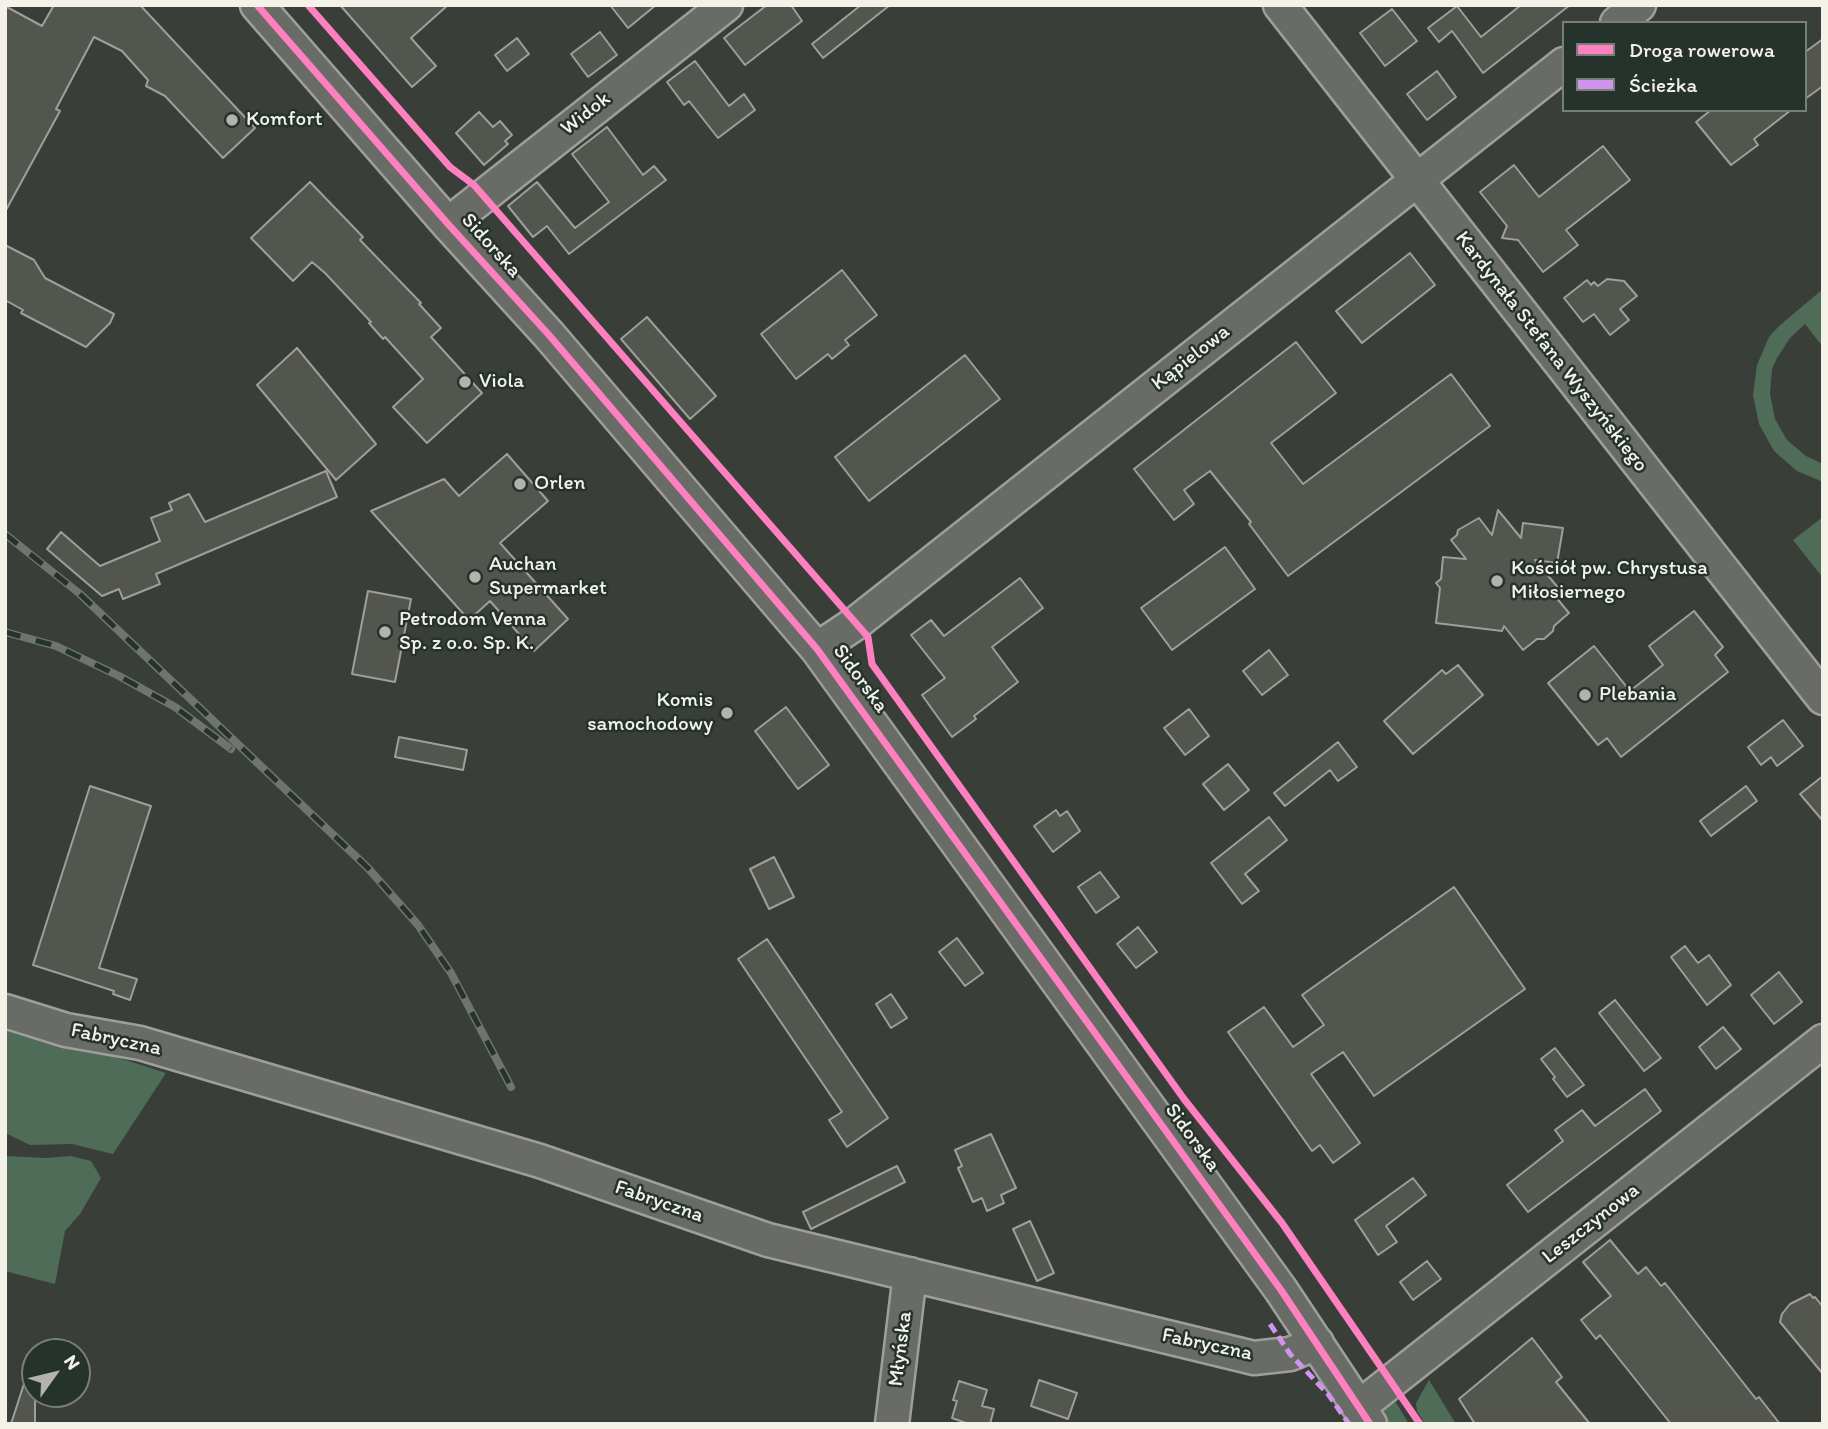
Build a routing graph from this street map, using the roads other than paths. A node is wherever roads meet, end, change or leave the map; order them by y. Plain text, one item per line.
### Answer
1 (257, 5) edge
2 (726, 5) edge
3 (1280, 5) edge
4 (1639, 5) edge
5 (1619, 21) edge
6 (1562, 66) edge
7 (1416, 180) junction
8 (448, 225) junction
9 (817, 649) junction
10 (1823, 698) edge
11 (5, 1011) edge
12 (1823, 1041) edge
13 (910, 1274) junction
14 (1317, 1343) junction
15 (1365, 1415) edge
16 (892, 1424) edge

1 - 8 street, Sidorska
2 - 8 street, Widok
3 - 7 street, Kardynała Stefana Wyszyńskiego
4 - 5 street
6 - 7 street, Kąpielowa
7 - 9 street, Kąpielowa
7 - 10 street, Kardynała Stefana Wyszyńskiego
8 - 9 street, Sidorska
9 - 14 street, Sidorska
11 - 13 street, Fabryczna
12 - 15 street, Leszczynowa
13 - 14 street, Fabryczna
13 - 16 street, Młyńska
14 - 15 street, Sidorska

